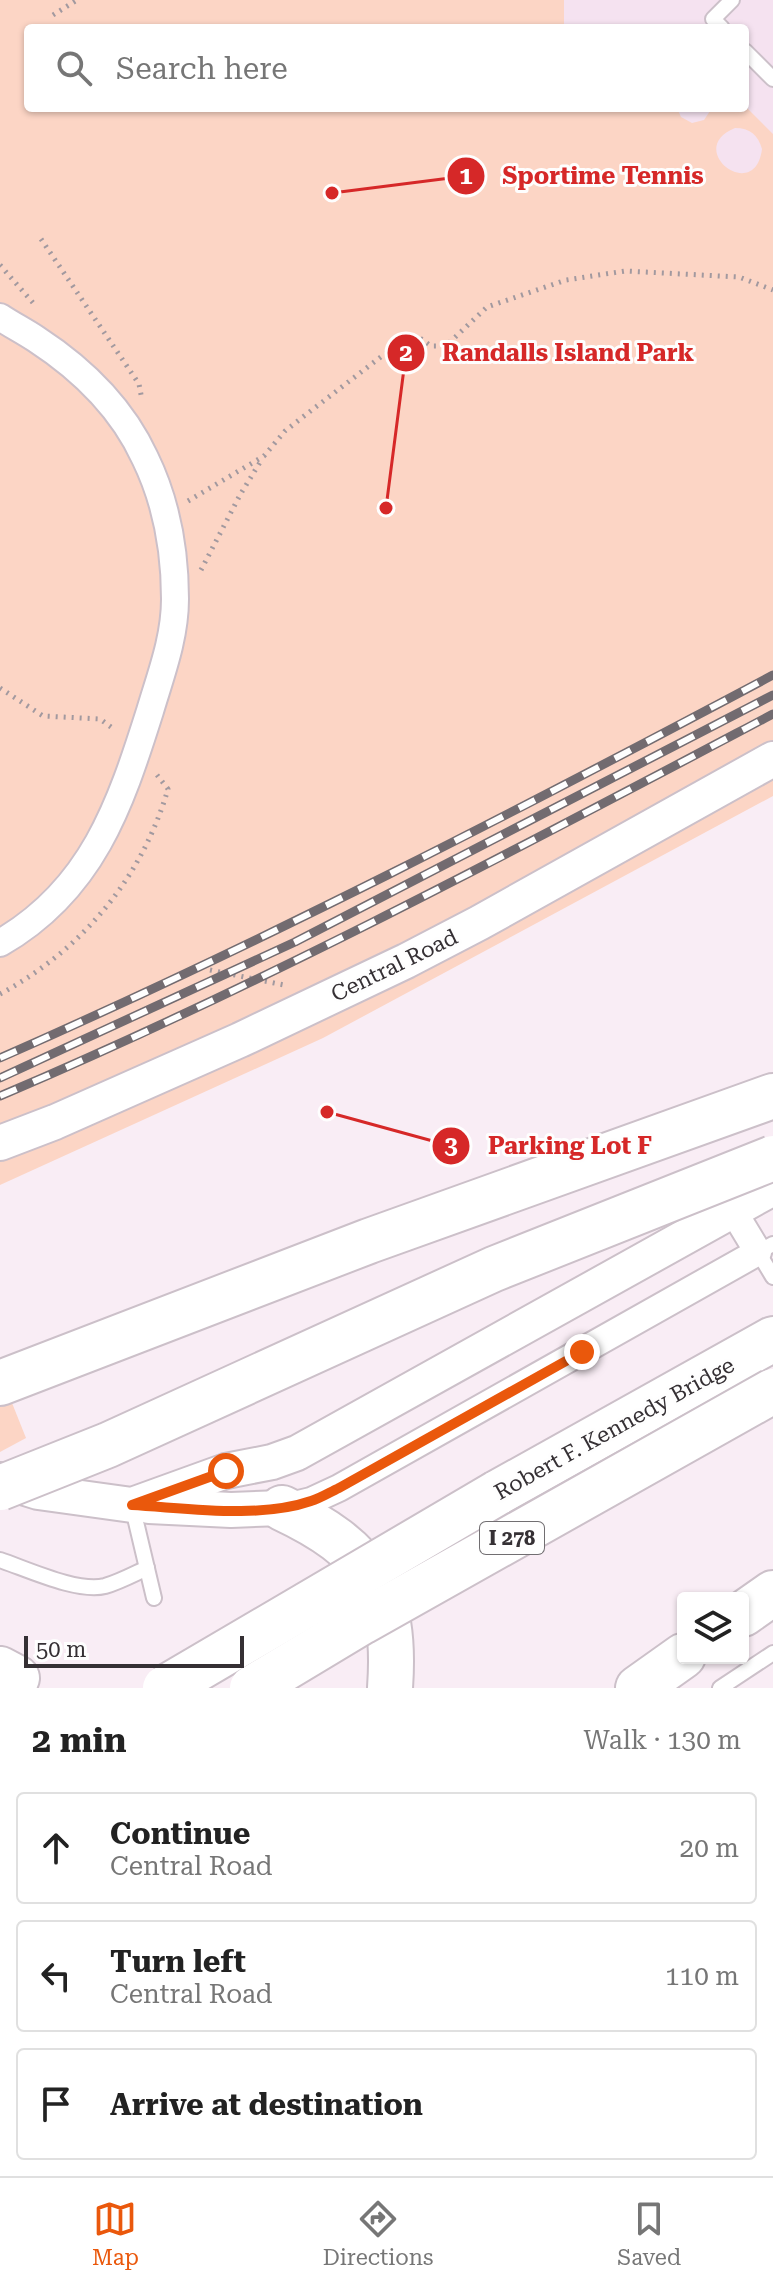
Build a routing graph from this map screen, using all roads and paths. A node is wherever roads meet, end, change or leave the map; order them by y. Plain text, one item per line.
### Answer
1 (77, 0) edge
2 (732, 0) edge
3 (53, 15) dead end
4 (718, 24) edge
5 (749, 55) edge
6 (773, 79) edge
7 (41, 239) dead end
8 (0, 265) edge
9 (773, 290) edge
10 (40, 311) dead end
11 (0, 317) edge
12 (133, 397) dead end
13 (264, 456) junction
14 (181, 494) dead end
15 (195, 581) dead end
16 (0, 688) edge
17 (126, 737) dead end
18 (773, 759) edge
19 (0, 943) edge
20 (210, 970) dead end
21 (285, 985) dead end
22 (773, 1096) edge
23 (0, 1143) edge
24 (773, 1158) edge
25 (773, 1188) edge
26 (732, 1209) junction
27 (766, 1248) edge
28 (773, 1277) edge
29 (773, 1339) edge
30 (7, 1387) edge
31 (773, 1391) edge
32 (0, 1480) edge
33 (0, 1488) edge
34 (132, 1505) junction
35 (282, 1508) junction
36 (0, 1560) edge
37 (147, 1568) junction
38 (773, 1593) edge
39 (154, 1598) dead end
40 (749, 1610) edge
41 (773, 1653) edge
42 (677, 1660) edge
43 (165, 1688) edge
44 (252, 1688) edge
45 (390, 1688) edge
46 (638, 1688) edge
47 (720, 1688) edge

1 - 3 path
2 - 4 lane
5 - 6 lane
7 - 12 path
8 - 10 path
9 - 13 path
11 - 19 street
13 - 14 path
13 - 15 path
16 - 17 path
18 - 23 street, Central Road
20 - 21 path
22 - 30 highway
24 - 33 highway, bridge
25 - 26 street
26 - 27 street
26 - 34 street
27 - 28 lane
27 - 35 street
29 - 43 highway, Robert F. Kennedy Bridge / I 278, bridge
31 - 44 highway, Robert F. Kennedy Bridge / I 278, bridge
32 - 34 street
34 - 35 street
34 - 37 lane
35 - 45 highway
36 - 37 lane
37 - 39 lane
38 - 40 highway
41 - 47 lane
42 - 46 highway

